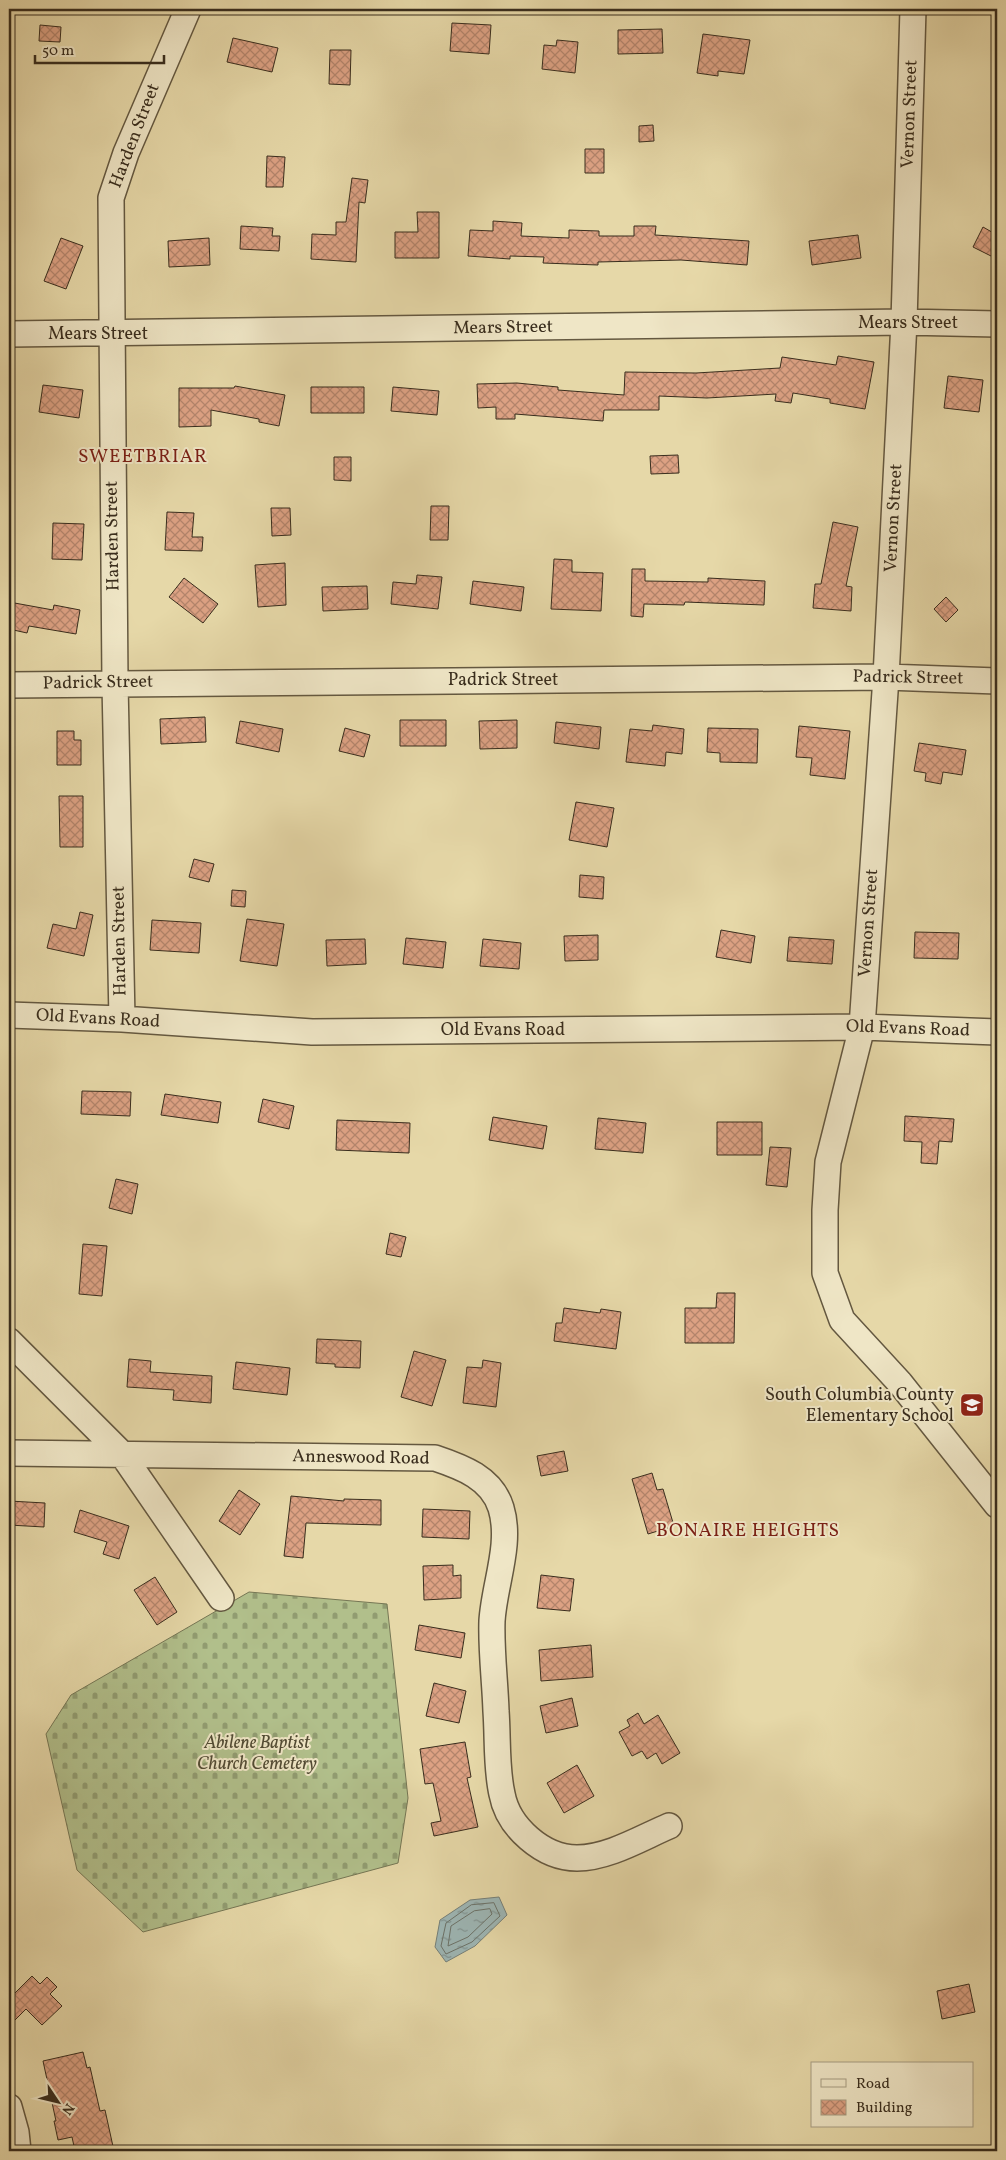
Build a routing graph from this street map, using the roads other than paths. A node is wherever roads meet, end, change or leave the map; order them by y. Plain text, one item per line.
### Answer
1 (188, 9) edge
2 (912, 9) edge
3 (904, 322) junction
4 (997, 324) edge
5 (9, 334) edge
6 (111, 334) junction
7 (886, 677) junction
8 (997, 681) edge
9 (115, 683) junction
10 (9, 685) edge
11 (9, 1015) edge
12 (122, 1019) junction
13 (862, 1027) junction
14 (997, 1032) edge
15 (9, 1341) edge
16 (9, 1453) edge
17 (122, 1454) junction
18 (997, 1505) edge
19 (221, 1598) dead end
20 (669, 1826) dead end
21 (9, 2107) edge
22 (18, 2151) edge

1 - 6 street, Harden Street
2 - 3 street, Vernon Street
3 - 4 street, Mears Street
3 - 6 street, Mears Street
3 - 7 street, Vernon Street
5 - 6 street, Mears Street
6 - 9 street, Harden Street
7 - 8 street, Padrick Street
7 - 9 street, Padrick Street
7 - 13 street, Vernon Street
9 - 10 street, Padrick Street
9 - 12 street, Harden Street
11 - 12 street, Old Evans Road
12 - 13 street, Old Evans Road
13 - 14 street, Old Evans Road
13 - 18 street, Vernon Street
15 - 17 street
16 - 17 street, Anneswood Road
17 - 19 street
17 - 20 street, Anneswood Road
21 - 22 street

